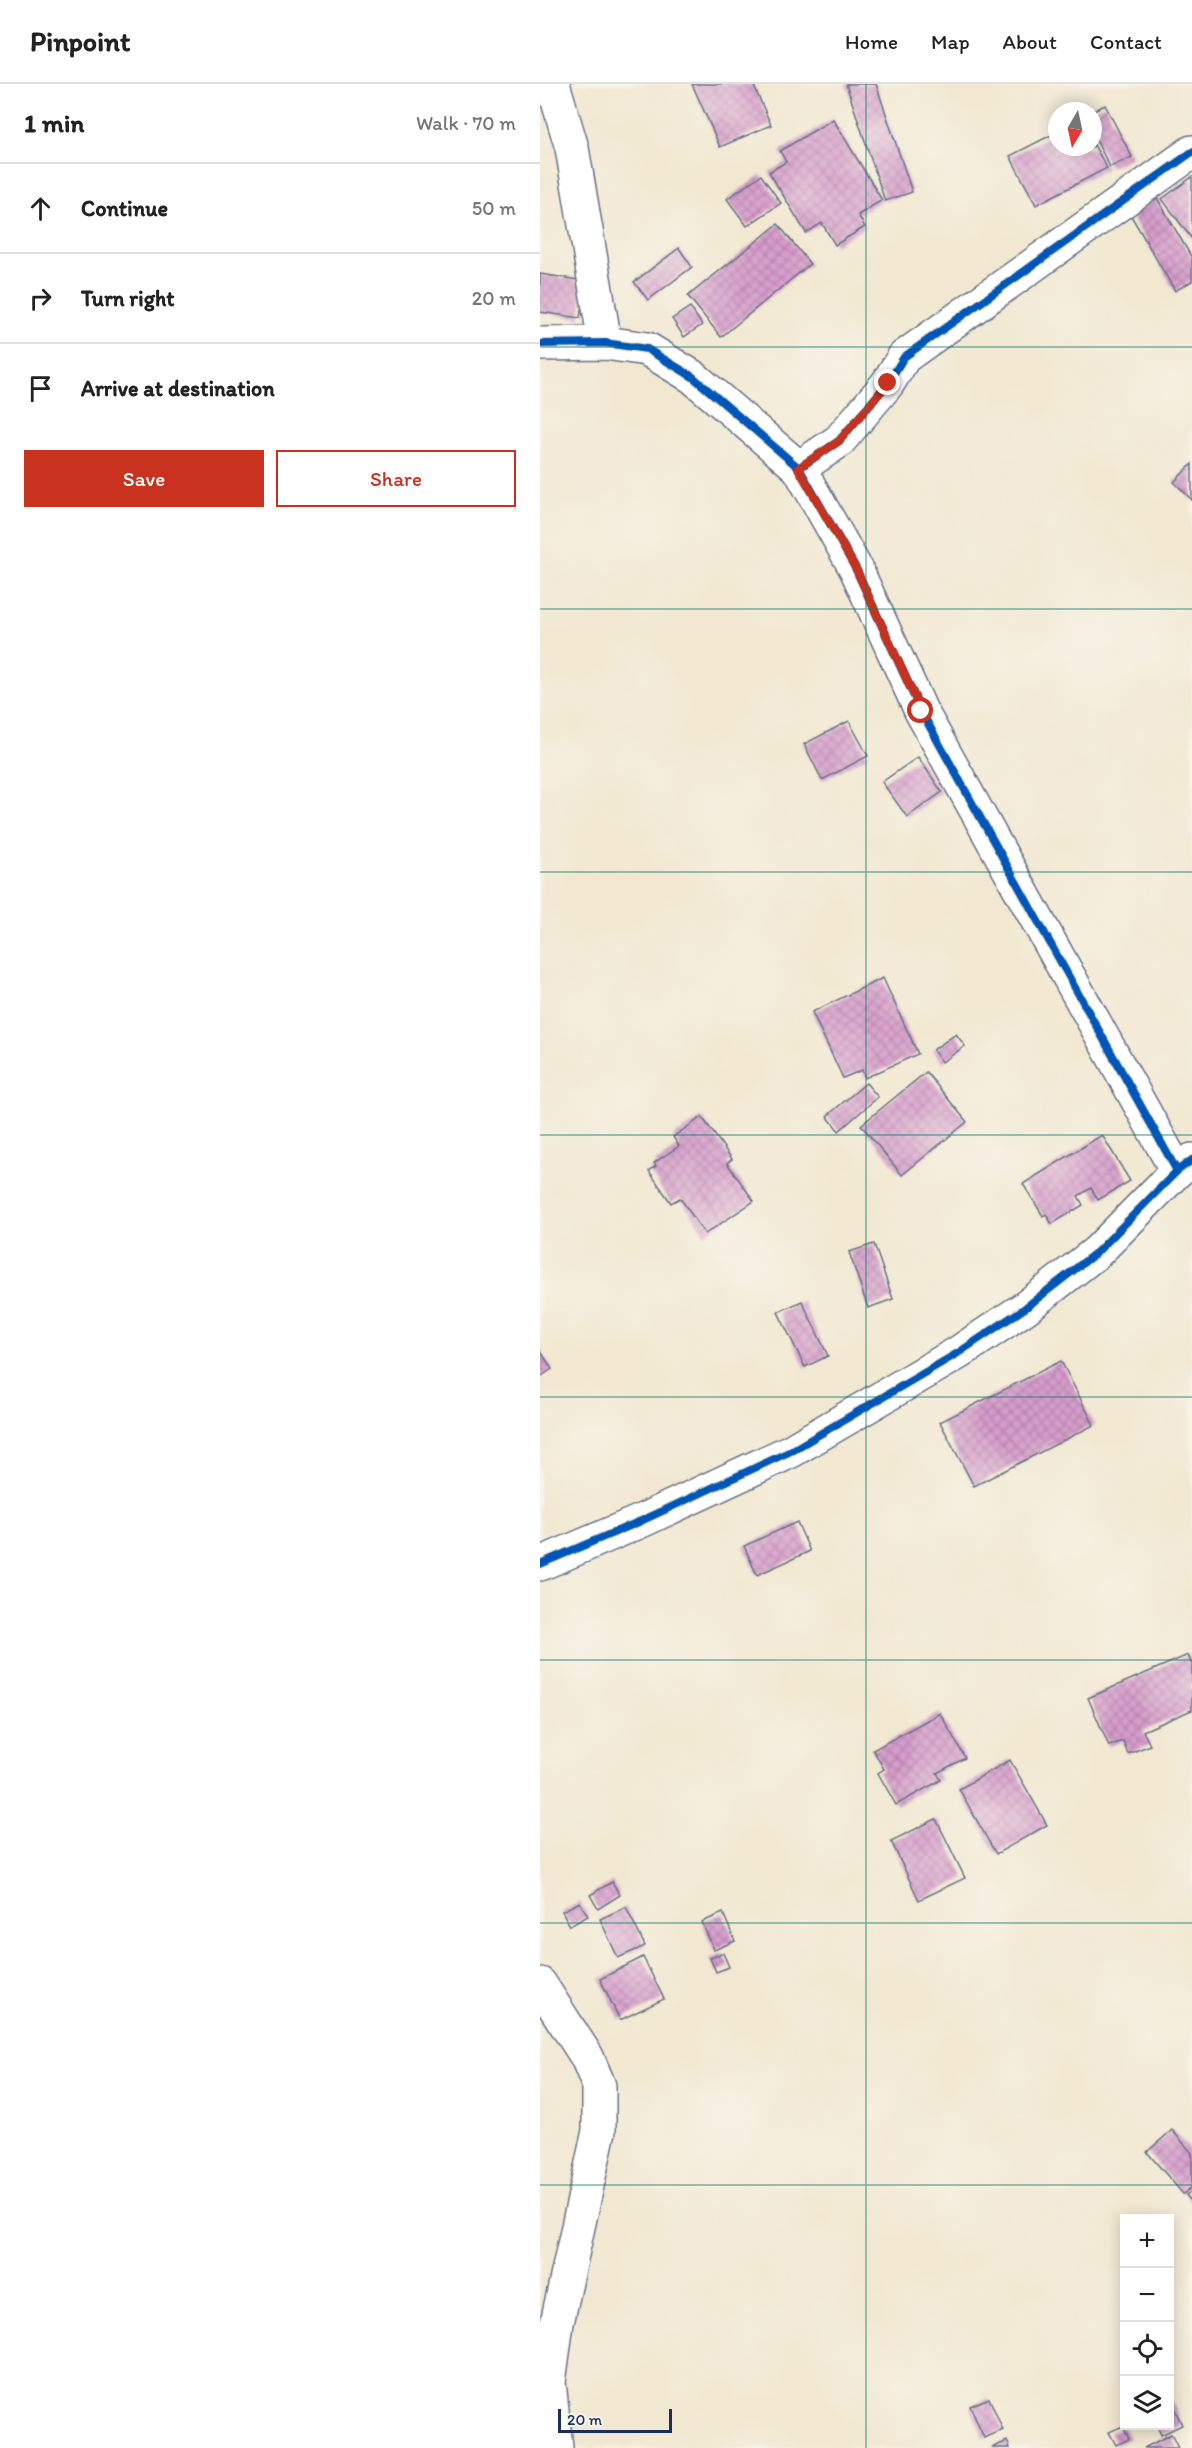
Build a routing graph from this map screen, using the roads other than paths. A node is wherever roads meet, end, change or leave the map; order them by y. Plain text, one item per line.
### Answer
1 (553, 84) edge
2 (1192, 153) edge
3 (605, 343) junction
4 (540, 344) edge
5 (798, 468) junction
6 (1185, 1166) edge
7 (540, 1564) edge
8 (540, 1984) edge
9 (556, 2448) edge

1 - 3 street
2 - 5 street
3 - 4 street
3 - 5 street
5 - 6 street
6 - 7 street
8 - 9 street

